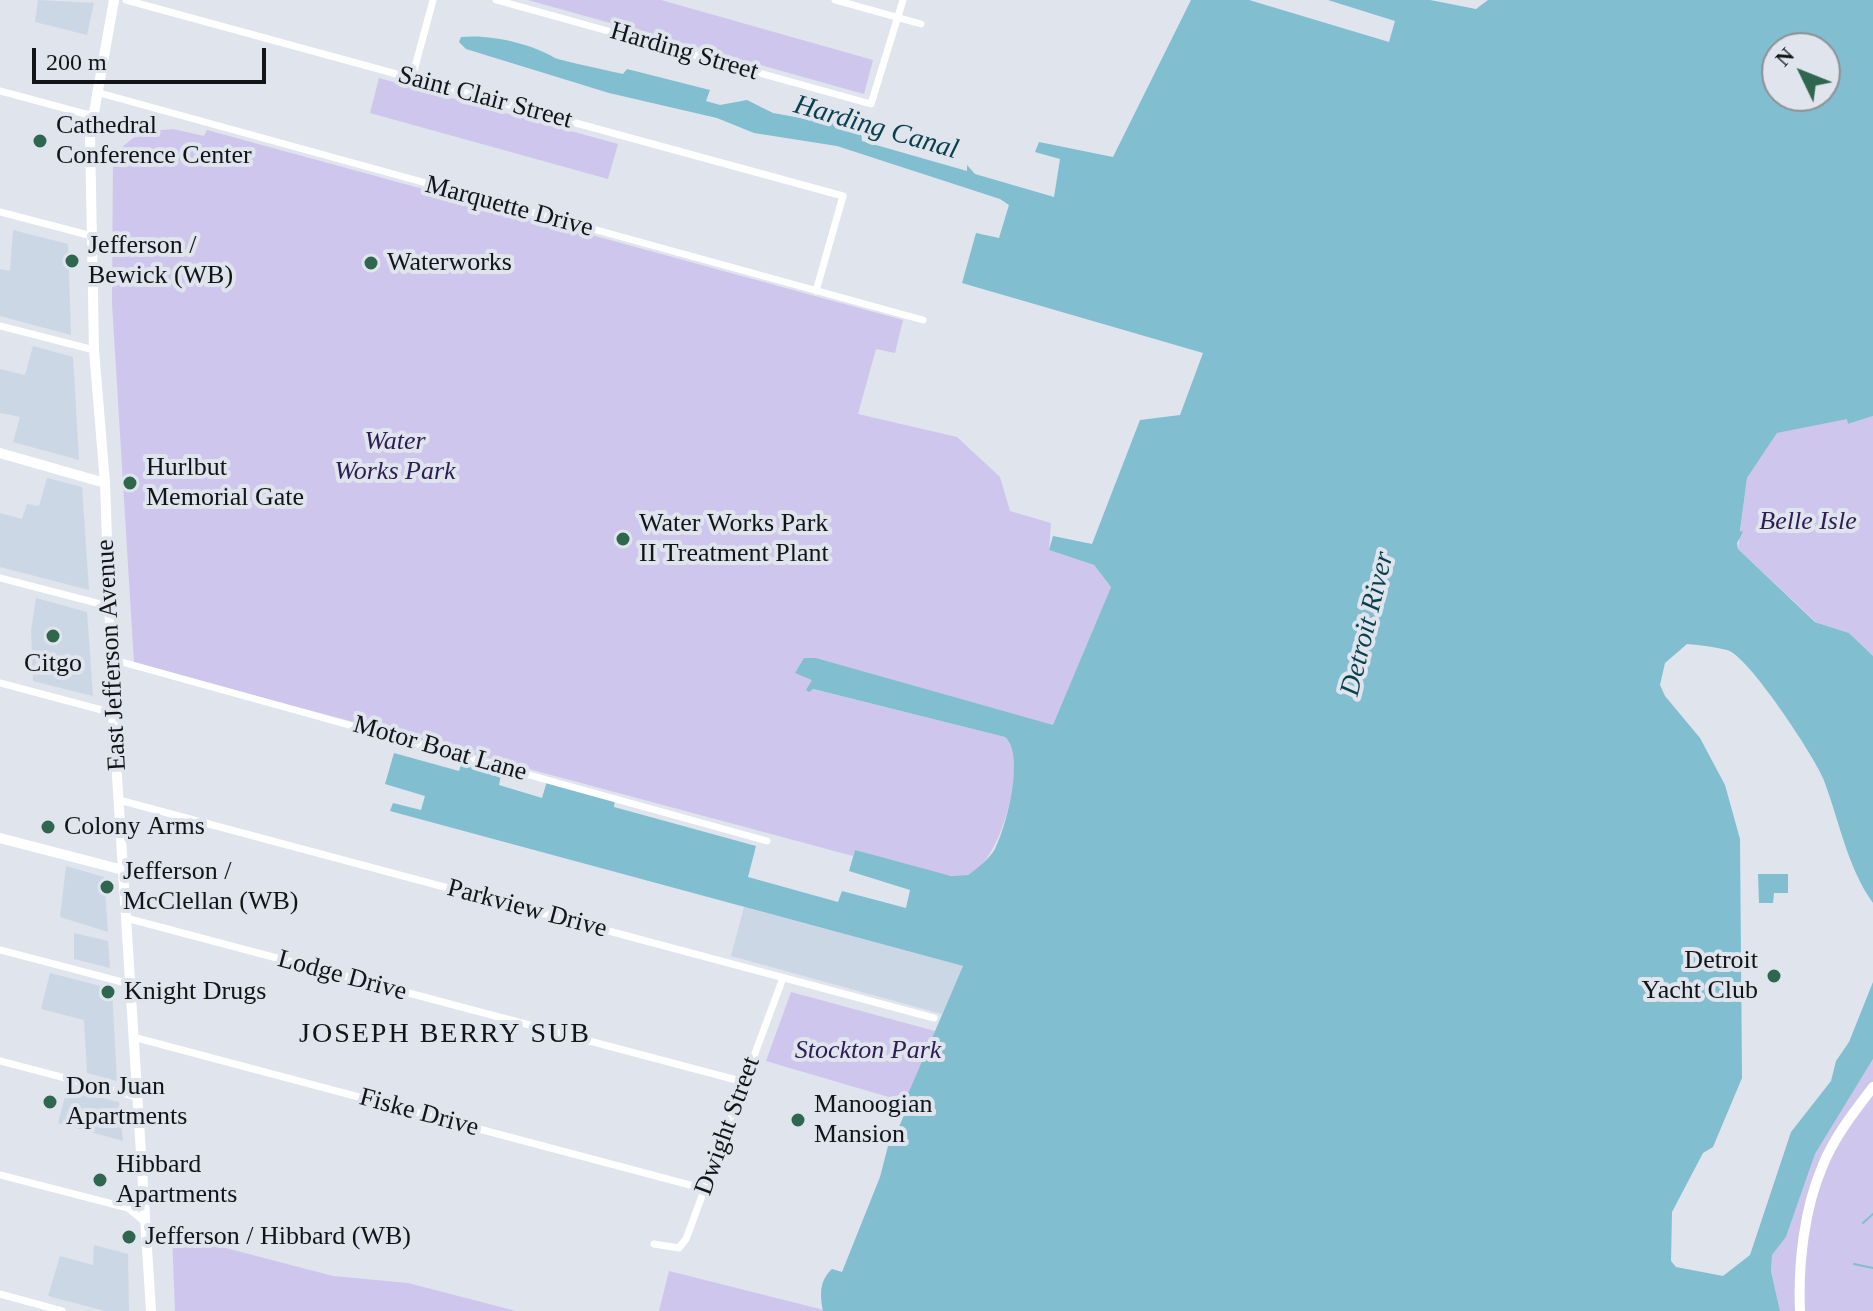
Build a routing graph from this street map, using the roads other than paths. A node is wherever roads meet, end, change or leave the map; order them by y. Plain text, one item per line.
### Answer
1 (114, 0) edge
2 (126, 0) edge
3 (433, 0) edge
4 (496, 0) edge
5 (835, 0) edge
6 (903, 0) edge
7 (897, 18) junction
8 (921, 24) dead end
9 (412, 78) junction
10 (0, 91) edge
11 (96, 92) junction
12 (93, 116) junction
13 (0, 212) edge
14 (92, 236) junction
15 (816, 291) junction
16 (923, 320) dead end
17 (0, 326) edge
18 (94, 350) junction
19 (0, 453) edge
20 (105, 483) junction
21 (0, 578) edge
22 (108, 606) junction
23 (111, 659) junction
24 (0, 683) edge
25 (113, 713) junction
26 (119, 800) junction
27 (0, 838) edge
28 (767, 841) dead end
29 (123, 870) junction
30 (126, 918) junction
31 (0, 950) edge
32 (783, 978) junction
33 (130, 984) junction
34 (934, 1018) dead end
35 (133, 1037) junction
36 (0, 1061) edge
37 (744, 1082) junction
38 (1873, 1087) edge
39 (137, 1097) junction
40 (0, 1175) edge
41 (705, 1189) junction
42 (145, 1222) junction
43 (654, 1244) dead end
44 (0, 1294) edge
45 (62, 1311) edge
46 (151, 1311) edge
47 (1800, 1311) edge

1 - 11 main road, East Jefferson Avenue
2 - 9 street, Saint Clair Street
3 - 9 street
4 - 7 street, Harding Street
5 - 7 street
6 - 7 street
7 - 8 street
9 - 15 street, Saint Clair Street
10 - 12 street
11 - 12 main road, East Jefferson Avenue
11 - 15 street, Marquette Drive
12 - 14 main road, East Jefferson Avenue
13 - 14 street
14 - 18 main road, East Jefferson Avenue
15 - 16 street, Marquette Drive
17 - 18 street
18 - 20 main road, East Jefferson Avenue
19 - 20 main road
20 - 22 main road, East Jefferson Avenue
21 - 22 street
22 - 23 main road, East Jefferson Avenue
23 - 25 main road, East Jefferson Avenue
23 - 28 street, Motor Boat Lane
24 - 25 street
25 - 26 main road, East Jefferson Avenue
26 - 29 main road, East Jefferson Avenue
26 - 32 street, Parkview Drive
27 - 29 main road
29 - 30 main road, East Jefferson Avenue
30 - 33 main road, East Jefferson Avenue
30 - 37 street, Lodge Drive
31 - 33 street
32 - 34 street, Parkview Drive
32 - 37 street, Dwight Street
33 - 35 main road, East Jefferson Avenue
35 - 39 main road, East Jefferson Avenue
35 - 41 street, Fiske Drive
36 - 39 street
37 - 41 street, Dwight Street
38 - 47 main road
39 - 42 main road, East Jefferson Avenue
40 - 42 street
41 - 43 street, Dwight Street
42 - 46 main road, East Jefferson Avenue
44 - 45 street

